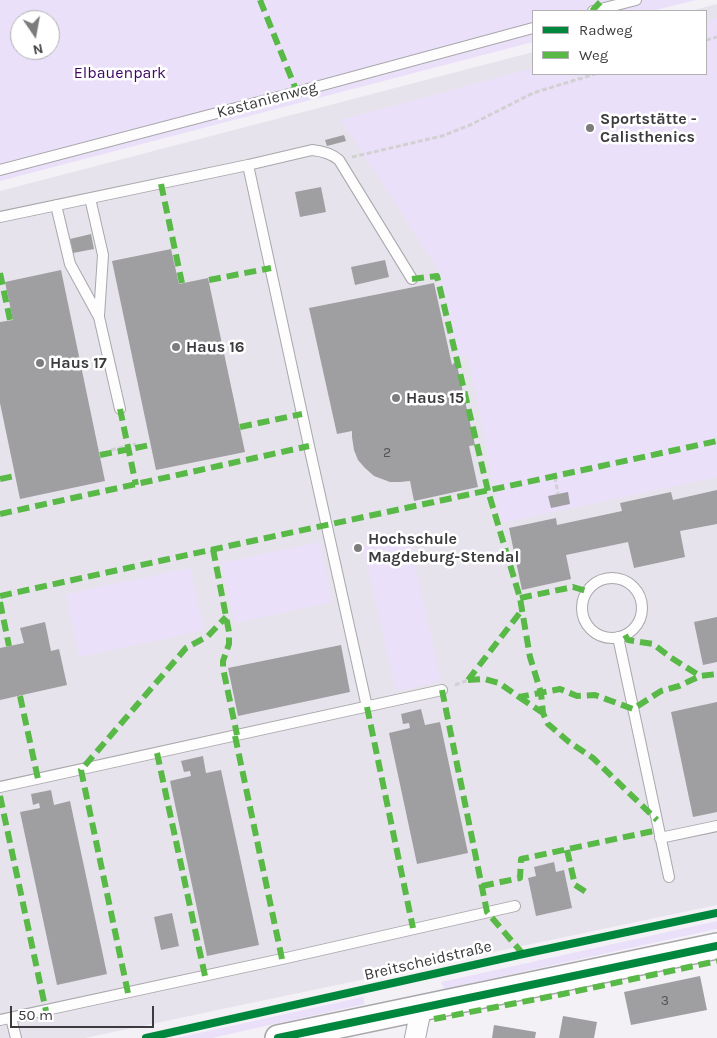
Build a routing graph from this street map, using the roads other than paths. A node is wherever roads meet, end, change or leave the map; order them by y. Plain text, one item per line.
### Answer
1 (636, 0) edge
2 (597, 10) edge
3 (532, 28) edge
4 (248, 165) junction
5 (0, 170) edge
6 (90, 198) junction
7 (56, 205) junction
8 (0, 217) edge
9 (412, 280) dead end
10 (99, 317) junction
11 (120, 409) dead end
12 (618, 637) junction
13 (442, 690) dead end
14 (367, 707) junction
15 (0, 788) edge
16 (717, 826) edge
17 (660, 838) junction
18 (669, 877) dead end
19 (515, 906) dead end
20 (717, 946) edge
21 (421, 1009) junction
22 (11, 1018) junction
23 (0, 1020) edge
24 (16, 1038) edge
25 (278, 1038) edge
26 (415, 1038) edge

1 - 2 lane
3 - 5 lane, Kastanienweg
4 - 6 lane
4 - 9 lane
4 - 14 lane
6 - 7 lane
6 - 10 lane
7 - 8 lane
7 - 10 lane
10 - 11 lane
12 - 12 lane
12 - 17 lane
13 - 14 lane
14 - 15 lane
16 - 17 lane
17 - 18 lane
19 - 22 lane
20 - 21 street
21 - 25 street
21 - 26 street
22 - 23 lane
22 - 24 lane

